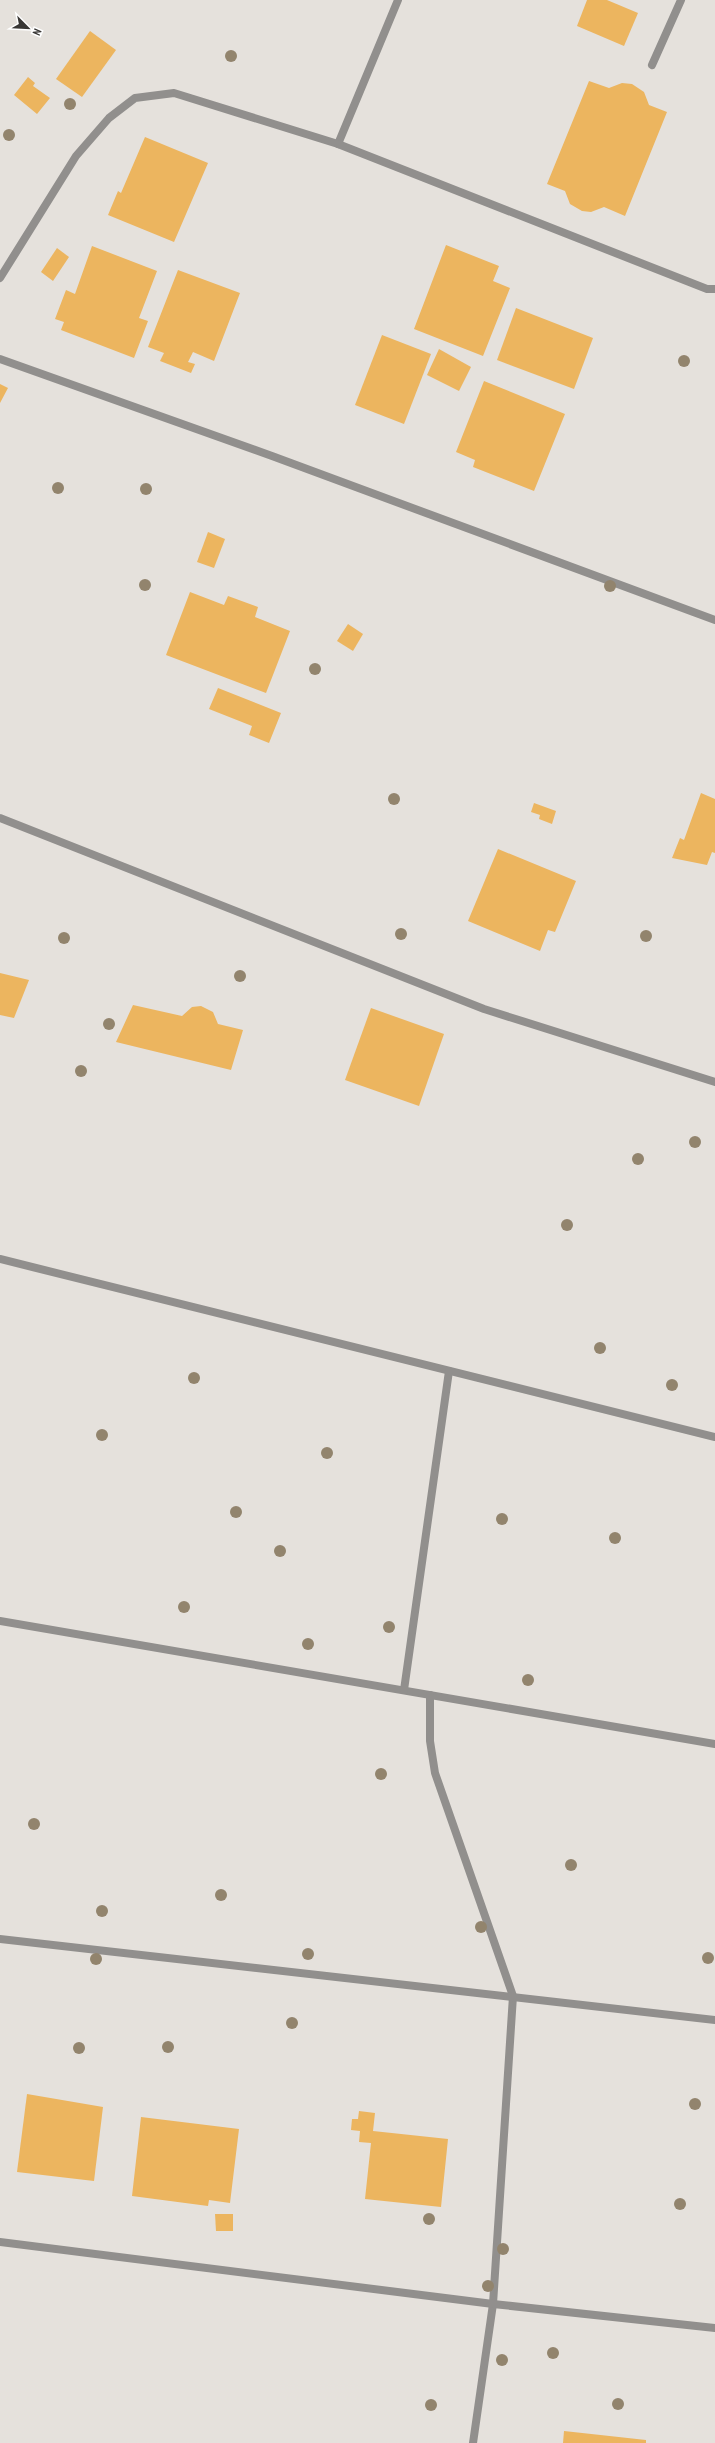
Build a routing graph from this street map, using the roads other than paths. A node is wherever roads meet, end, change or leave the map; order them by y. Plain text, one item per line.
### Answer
1 (398, 0) edge
2 (681, 0) edge
3 (652, 65) dead end
4 (338, 144) junction
5 (0, 278) edge
6 (715, 290) edge
7 (0, 359) edge
8 (715, 620) edge
9 (0, 818) edge
10 (715, 1082) edge
11 (0, 1259) edge
12 (449, 1371) junction
13 (715, 1437) edge
14 (0, 1621) edge
15 (404, 1690) junction
16 (430, 1694) junction
17 (715, 1744) edge
18 (0, 1939) edge
19 (513, 1996) junction
20 (715, 2020) edge
21 (0, 2242) edge
22 (493, 2304) junction
23 (715, 2328) edge
24 (473, 2443) edge

1 - 4 street
2 - 3 street
4 - 5 street
4 - 6 street
7 - 8 street
9 - 10 street
11 - 12 street
12 - 13 street
12 - 15 street
14 - 15 street
15 - 16 street
16 - 17 street
16 - 19 street
18 - 19 street
19 - 20 street
19 - 22 street
21 - 22 street
22 - 23 street
22 - 24 street

